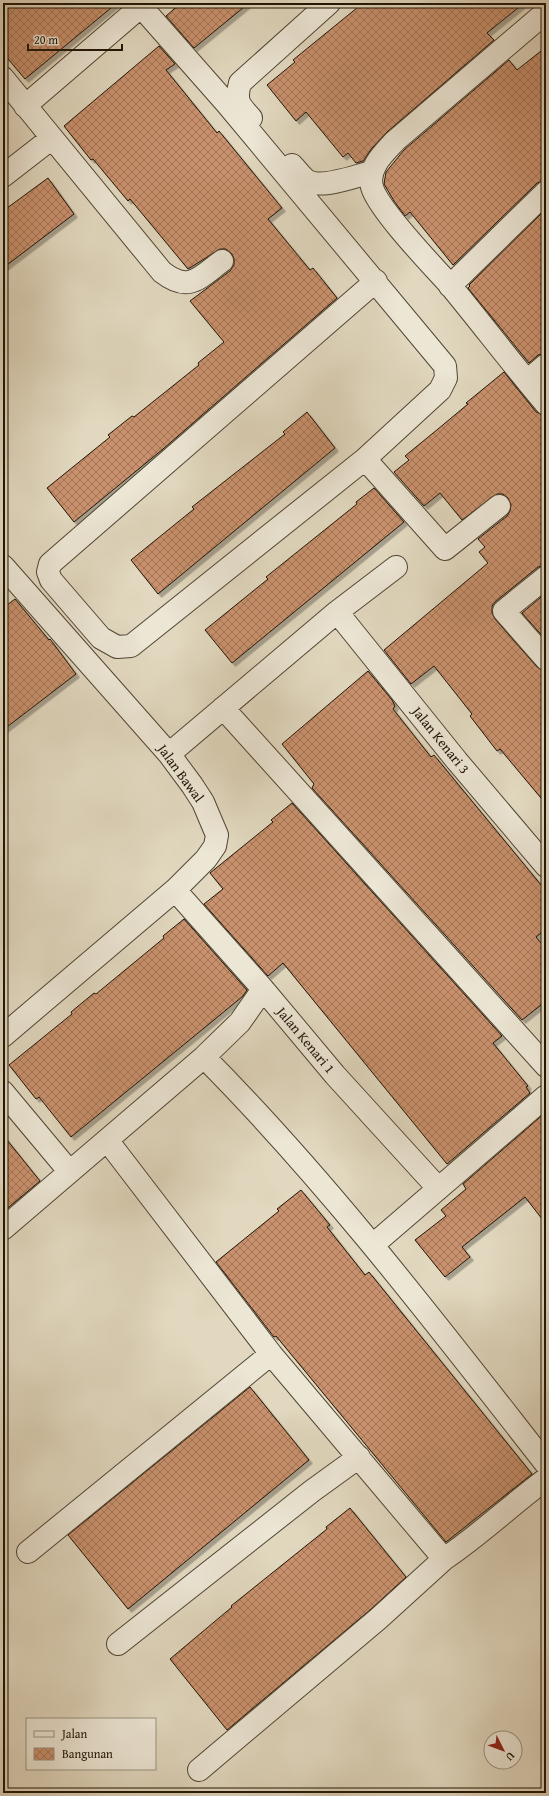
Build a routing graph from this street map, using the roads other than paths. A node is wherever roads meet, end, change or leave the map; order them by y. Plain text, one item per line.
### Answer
1 (329, 3) edge
2 (142, 4) edge
3 (546, 12) edge
4 (3, 78) edge
5 (25, 106) junction
6 (52, 138) junction
7 (372, 172) junction
8 (3, 176) edge
9 (546, 192) edge
10 (222, 261) dead end
11 (376, 281) junction
12 (450, 286) junction
13 (546, 365) edge
14 (527, 381) junction
15 (546, 404) edge
16 (365, 458) junction
17 (499, 506) dead end
18 (3, 566) edge
19 (396, 567) dead end
20 (546, 577) edge
21 (337, 612) junction
22 (546, 659) edge
23 (223, 708) junction
24 (169, 754) junction
25 (546, 866) edge
26 (174, 890) junction
27 (263, 989) junction
28 (3, 1036) edge
29 (204, 1057) junction
30 (546, 1066) edge
31 (3, 1092) edge
32 (546, 1096) edge
33 (107, 1140) junction
34 (69, 1172) junction
35 (438, 1188) junction
36 (3, 1228) edge
37 (374, 1244) junction
38 (271, 1354) junction
39 (359, 1457) junction
40 (546, 1464) edge
41 (546, 1479) edge
42 (28, 1552) dead end
43 (444, 1560) junction
44 (118, 1644) dead end
45 (199, 1770) dead end

1 - 7 street
2 - 5 street
2 - 11 street
3 - 7 street
4 - 5 street
5 - 6 street
6 - 8 street
6 - 10 street
7 - 12 street
9 - 12 street
11 - 16 street
11 - 16 street
12 - 14 street
13 - 14 street
14 - 15 street
16 - 17 street
18 - 24 street, Jalan Bawal
19 - 21 street
20 - 22 street
21 - 23 street
21 - 25 street, Jalan Kenari 3
23 - 24 street
23 - 30 street
24 - 26 street, Jalan Bawal
26 - 27 street, Jalan Kenari 1
26 - 28 street, Jalan Bawal
27 - 29 street
27 - 35 street, Jalan Kenari 1
29 - 33 street
29 - 37 street
31 - 34 street
32 - 35 street
33 - 34 street
33 - 38 street
34 - 36 street
35 - 37 street
37 - 40 street
38 - 39 street
38 - 42 street
39 - 43 street
39 - 44 street
41 - 43 street
43 - 45 street

